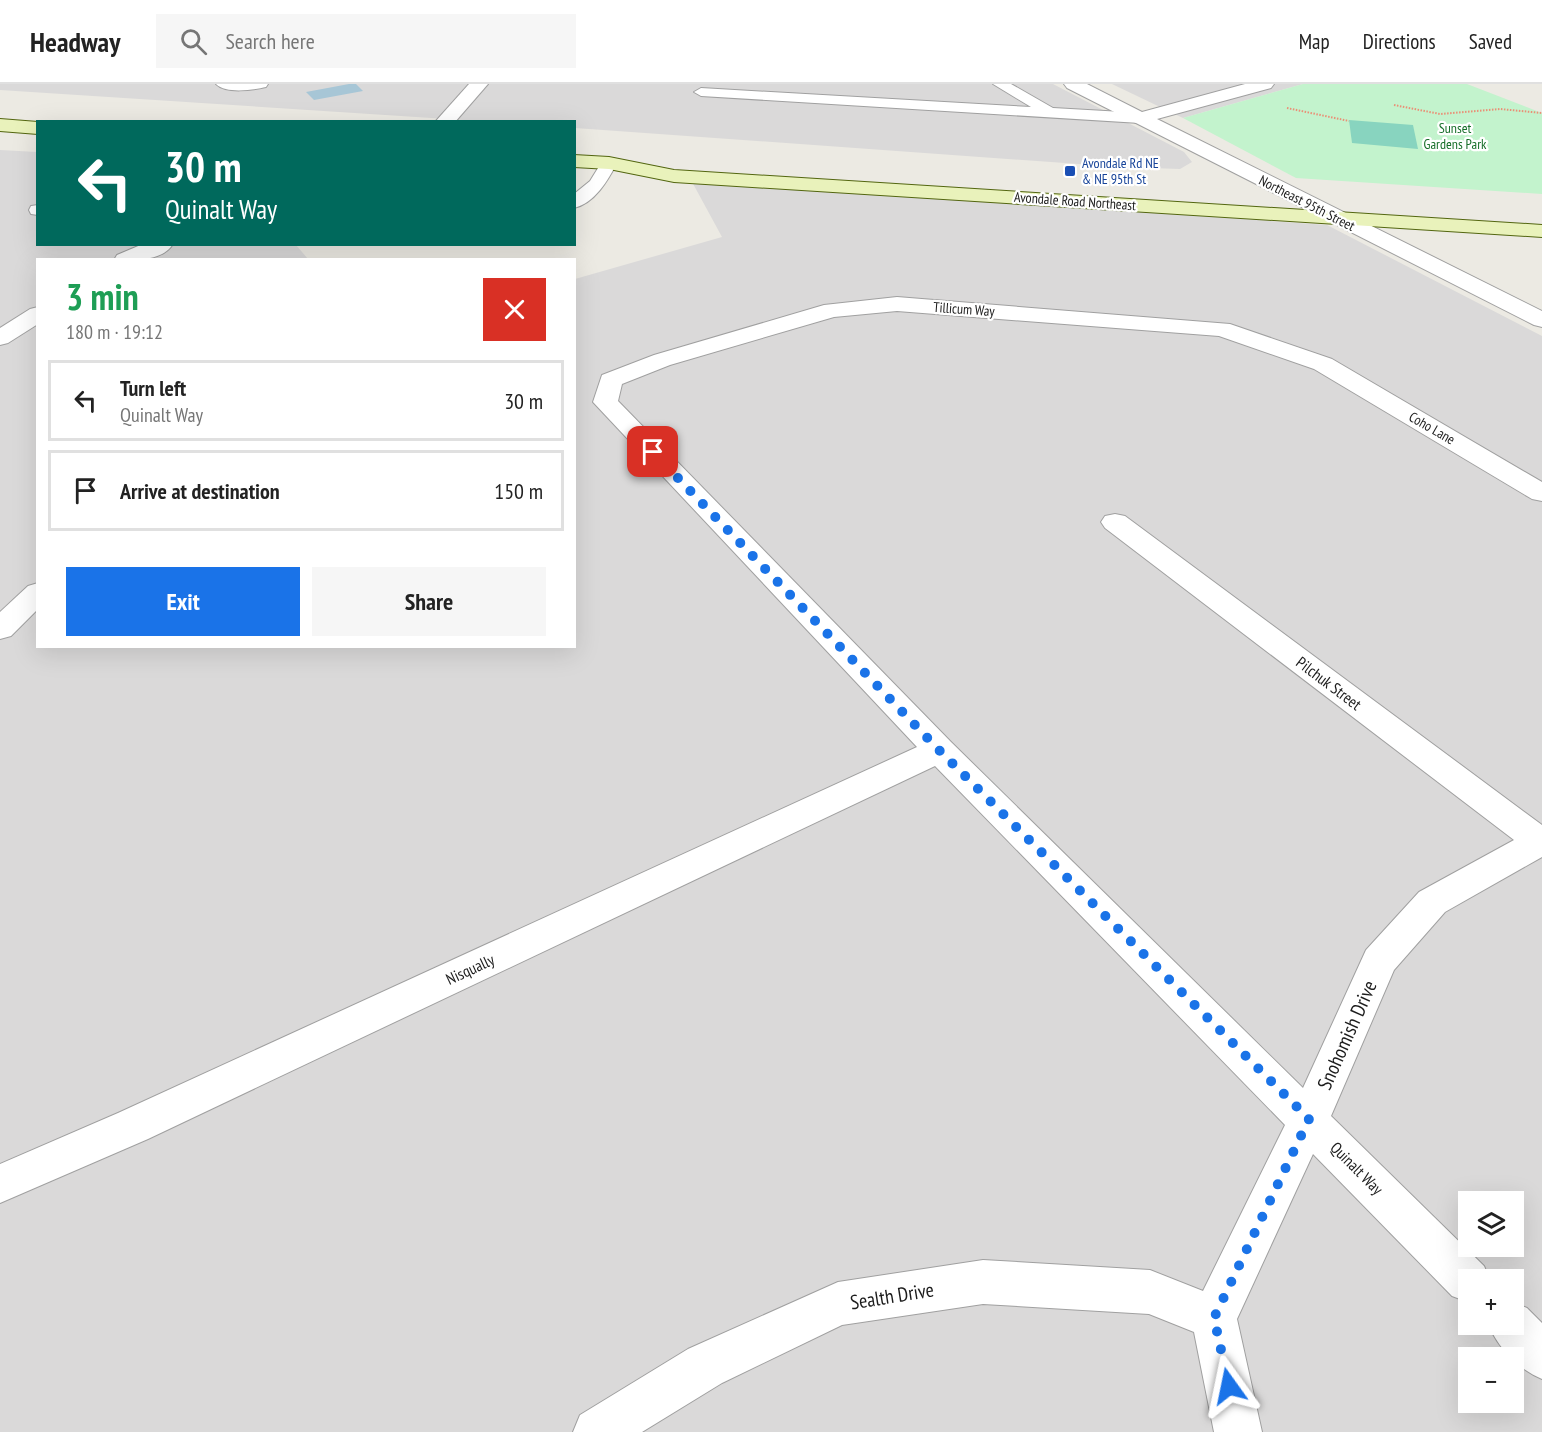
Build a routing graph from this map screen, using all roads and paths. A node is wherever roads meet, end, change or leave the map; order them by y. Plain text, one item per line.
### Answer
1 (224, 84) edge
2 (261, 84) edge
3 (478, 84) edge
4 (1000, 84) edge
5 (1073, 84) edge
6 (1264, 84) edge
7 (1230, 88) edge
8 (701, 92) dead end
9 (1394, 105) dead end
10 (1286, 107) dead end
11 (1052, 112) junction
12 (1542, 113) edge
13 (1140, 118) junction
14 (446, 120) edge
15 (1349, 121) dead end
16 (0, 125) edge
17 (36, 128) edge
18 (576, 161) edge
19 (752, 162) dead end
20 (609, 163) junction
21 (1248, 192) dead end
22 (1292, 195) junction
23 (1348, 199) dead end
24 (576, 201) edge
25 (1425, 204) dead end
26 (1542, 212) edge
27 (1340, 219) junction
28 (1542, 231) edge
29 (158, 246) edge
30 (130, 258) edge
31 (35, 317) edge
32 (1542, 320) edge
33 (0, 338) edge
34 (1323, 364) joint
35 (611, 380) joint
36 (1542, 493) edge
37 (1115, 522) dead end
38 (36, 594) edge
39 (0, 629) edge
40 (939, 750) junction
41 (1541, 842) edge
42 (1309, 1119) junction
43 (0, 1184) edge
44 (1458, 1271) edge
45 (1214, 1318) junction
46 (1522, 1335) edge
47 (1542, 1356) edge
48 (597, 1432) edge
49 (1239, 1432) edge

1 - 2 lane
3 - 14 street
4 - 11 lane
5 - 13 street, Northeast 95th Street
6 - 7 street
7 - 13 street
8 - 11 lane
9 - 12 path
10 - 15 path
11 - 13 lane
13 - 22 street, Northeast 95th Street
16 - 17 main road
18 - 20 main road, Avondale Road Northeast
19 - 20 main road, Avondale Road Northeast
20 - 24 lane
20 - 27 main road, Avondale Road Northeast
21 - 22 main road
22 - 23 main road
22 - 27 street, Northeast 95th Street
25 - 26 main road
27 - 28 main road, Avondale Road Northeast
27 - 32 street, Northeast 95th Street
29 - 30 street
31 - 33 street
34 - 35 street, Tillicum Way
34 - 36 street, Coho Lane
35 - 40 street, Quinalt Way
37 - 41 street, Pilchuk Street
38 - 39 street
40 - 42 street, Quinalt Way
40 - 43 street, Nisqually
41 - 42 street, Snohomish Drive
42 - 44 street, Quinalt Way
42 - 45 street, Snohomish Drive
45 - 48 street, Sealth Drive
45 - 49 street
46 - 47 street

